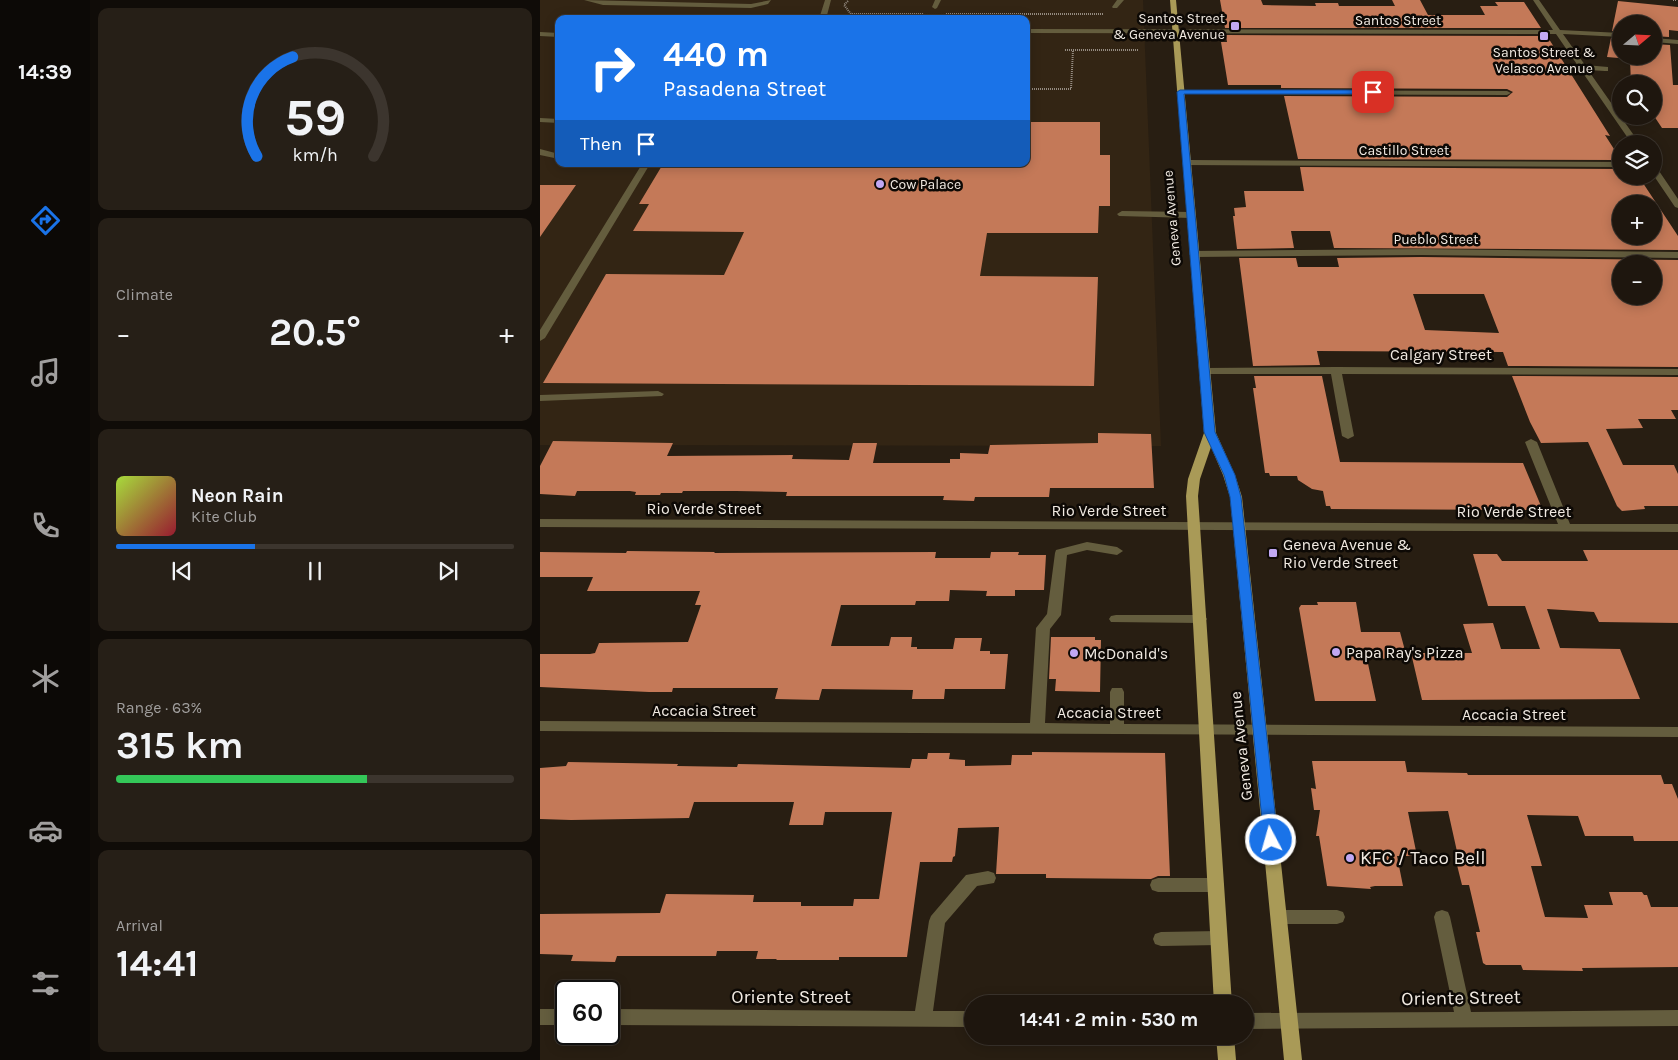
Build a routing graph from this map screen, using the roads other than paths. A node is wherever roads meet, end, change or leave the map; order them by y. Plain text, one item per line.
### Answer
1 (587, 0) edge
2 (768, 0) edge
3 (828, 0) edge
4 (1121, 0) edge
5 (1173, 0) edge
6 (1536, 0) edge
7 (1115, 7) dead end
8 (823, 15) edge
9 (1030, 31) edge
10 (1176, 32) junction
11 (1560, 32) junction
12 (540, 34) edge
13 (555, 34) edge
14 (1612, 35) edge
15 (1662, 41) edge
16 (1678, 42) edge
17 (1584, 67) junction
18 (1605, 69) dead end
19 (1180, 92) junction
20 (1507, 93) dead end
21 (540, 120) edge
22 (555, 121) edge
23 (1630, 135) edge
24 (540, 152) edge
25 (555, 156) edge
26 (1187, 163) junction
27 (1612, 165) edge
28 (644, 167) edge
29 (1662, 182) edge
30 (1678, 205) edge
31 (1122, 214) dead end
32 (1191, 215) junction
33 (1194, 254) junction
34 (1678, 255) edge
35 (545, 320) edge
36 (540, 338) edge
37 (1336, 370) junction
38 (1204, 371) junction
39 (1678, 372) edge
40 (658, 394) dead end
41 (540, 398) edge
42 (1210, 432) junction
43 (1348, 436) dead end
44 (1531, 442) dead end
45 (540, 523) edge
46 (1194, 526) junction
47 (1239, 526) junction
48 (1566, 528) junction
49 (1678, 528) edge
50 (1117, 551) dead end
51 (1116, 619) dead end
52 (1200, 619) junction
53 (1117, 692) dead end
54 (540, 726) edge
55 (1037, 729) junction
56 (1117, 730) junction
57 (1206, 730) junction
58 (1260, 730) junction
59 (1678, 732) edge
60 (988, 878) dead end
61 (1158, 885) dead end
62 (1216, 885) junction
63 (1278, 917) junction
64 (1337, 917) dead end
65 (1442, 918) dead end
66 (1219, 938) junction
67 (1161, 939) dead end
68 (1222, 995) edge
69 (540, 1017) edge
70 (555, 1017) edge
71 (620, 1017) edge
72 (1678, 1018) edge
73 (923, 1019) junction
74 (964, 1019) edge
75 (1464, 1019) junction
76 (1254, 1021) edge
77 (1289, 1022) junction
78 (1226, 1045) edge
79 (1227, 1060) edge
80 (1293, 1060) edge

1 - 2 street
3 - 8 street
4 - 7 street
5 - 10 main road, Geneva Avenue
6 - 11 street
9 - 10 street, Santos Street
10 - 11 street, Santos Street
10 - 19 main road, Geneva Avenue
11 - 14 street, Santos Street
11 - 17 street
12 - 13 street
15 - 16 street
17 - 18 street
17 - 23 street
19 - 20 street
19 - 26 main road, Geneva Avenue
21 - 22 street
24 - 25 street
26 - 27 street, Castillo Street
26 - 32 main road, Geneva Avenue
28 - 35 street
29 - 30 street
31 - 32 street
32 - 33 main road, Geneva Avenue
33 - 34 street, Pueblo Street
33 - 38 main road, Geneva Avenue
35 - 36 street
37 - 38 street, Calgary Street
37 - 39 street, Calgary Street
37 - 43 street
38 - 42 main road, Geneva Avenue
40 - 41 street
42 - 46 main road, Geneva Avenue
42 - 47 main road, Geneva Avenue
44 - 48 street
45 - 46 street, Rio Verde Street
46 - 47 street, Rio Verde Street
46 - 52 main road, Geneva Avenue
47 - 48 street, Rio Verde Street
47 - 58 main road, Geneva Avenue
48 - 49 street, Rio Verde Street
50 - 55 street
51 - 52 street
52 - 57 main road, Geneva Avenue
53 - 56 street
54 - 55 street, Accacia Street
55 - 56 street, Accacia Street
56 - 57 street, Accacia Street
57 - 58 street, Accacia Street
57 - 62 main road, Geneva Avenue
58 - 59 street, Accacia Street
58 - 63 main road, Geneva Avenue
60 - 73 street
61 - 62 street
62 - 66 main road, Geneva Avenue
63 - 64 street
63 - 77 main road, Geneva Avenue
65 - 75 street
66 - 67 street
66 - 68 main road, Geneva Avenue
69 - 70 street
71 - 73 street, Oriente Street
72 - 75 street, Oriente Street
73 - 74 street, Oriente Street
75 - 77 street, Oriente Street
76 - 77 street, Oriente Street
77 - 80 main road, Geneva Avenue
78 - 79 main road

